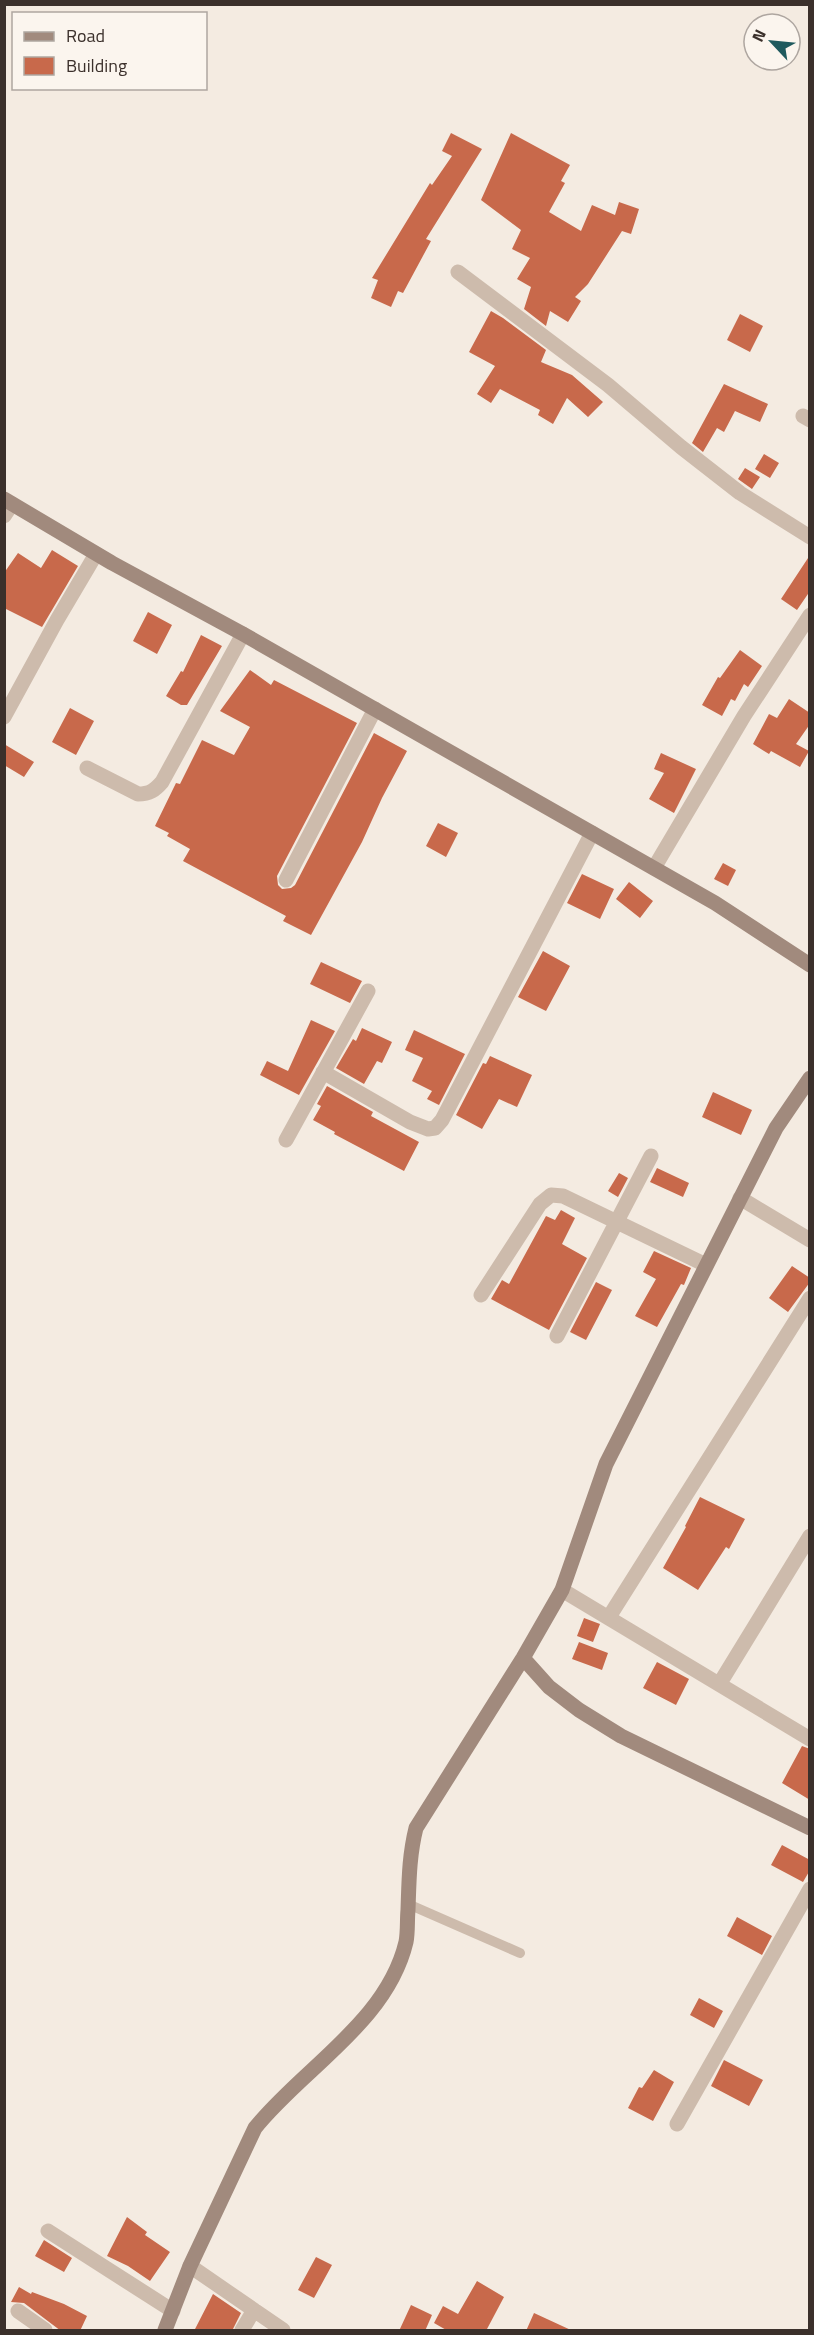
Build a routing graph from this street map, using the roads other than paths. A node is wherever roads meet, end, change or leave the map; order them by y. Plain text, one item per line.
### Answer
1 (458, 272) dead end
2 (7, 506) edge
3 (810, 537) edge
4 (96, 554) junction
5 (810, 615) edge
6 (243, 634) junction
7 (375, 709) junction
8 (4, 717) edge
9 (87, 768) dead end
10 (592, 833) junction
11 (654, 868) junction
12 (286, 880) dead end
13 (810, 965) edge
14 (368, 991) dead end
15 (323, 1072) junction
16 (810, 1078) edge
17 (286, 1140) dead end
18 (651, 1156) dead end
19 (740, 1198) junction
20 (617, 1222) junction
21 (810, 1240) edge
22 (706, 1264) junction
23 (481, 1295) dead end
24 (810, 1298) edge
25 (557, 1336) dead end
26 (810, 1536) edge
27 (567, 1593) junction
28 (609, 1617) junction
29 (523, 1658) junction
30 (720, 1683) junction
31 (810, 1739) edge
32 (810, 1828) edge
33 (810, 1889) edge
34 (408, 1904) junction
35 (520, 1953) dead end
36 (677, 2124) dead end
37 (48, 2231) dead end
38 (194, 2269) junction
39 (254, 2310) junction
40 (18, 2311) dead end
41 (172, 2311) junction
42 (45, 2331) edge
43 (165, 2331) edge
44 (242, 2331) edge
45 (283, 2331) edge

1 - 3 street
2 - 4 main road
4 - 6 main road
4 - 8 street
5 - 11 street
6 - 7 main road
6 - 9 street
7 - 10 main road
7 - 12 street
10 - 11 main road
10 - 15 street
11 - 13 main road
14 - 15 street
15 - 17 street
16 - 19 main road
18 - 20 street
19 - 21 street
19 - 22 main road
20 - 22 street
20 - 23 street
20 - 25 street
22 - 27 main road
24 - 28 street
26 - 30 street
27 - 28 street
27 - 29 main road
28 - 30 street
29 - 32 main road
29 - 34 main road
30 - 31 street
33 - 36 street
34 - 35 lane
34 - 38 main road
37 - 41 street
38 - 39 street
38 - 41 main road
39 - 44 street
39 - 45 street
40 - 42 street
41 - 43 main road

